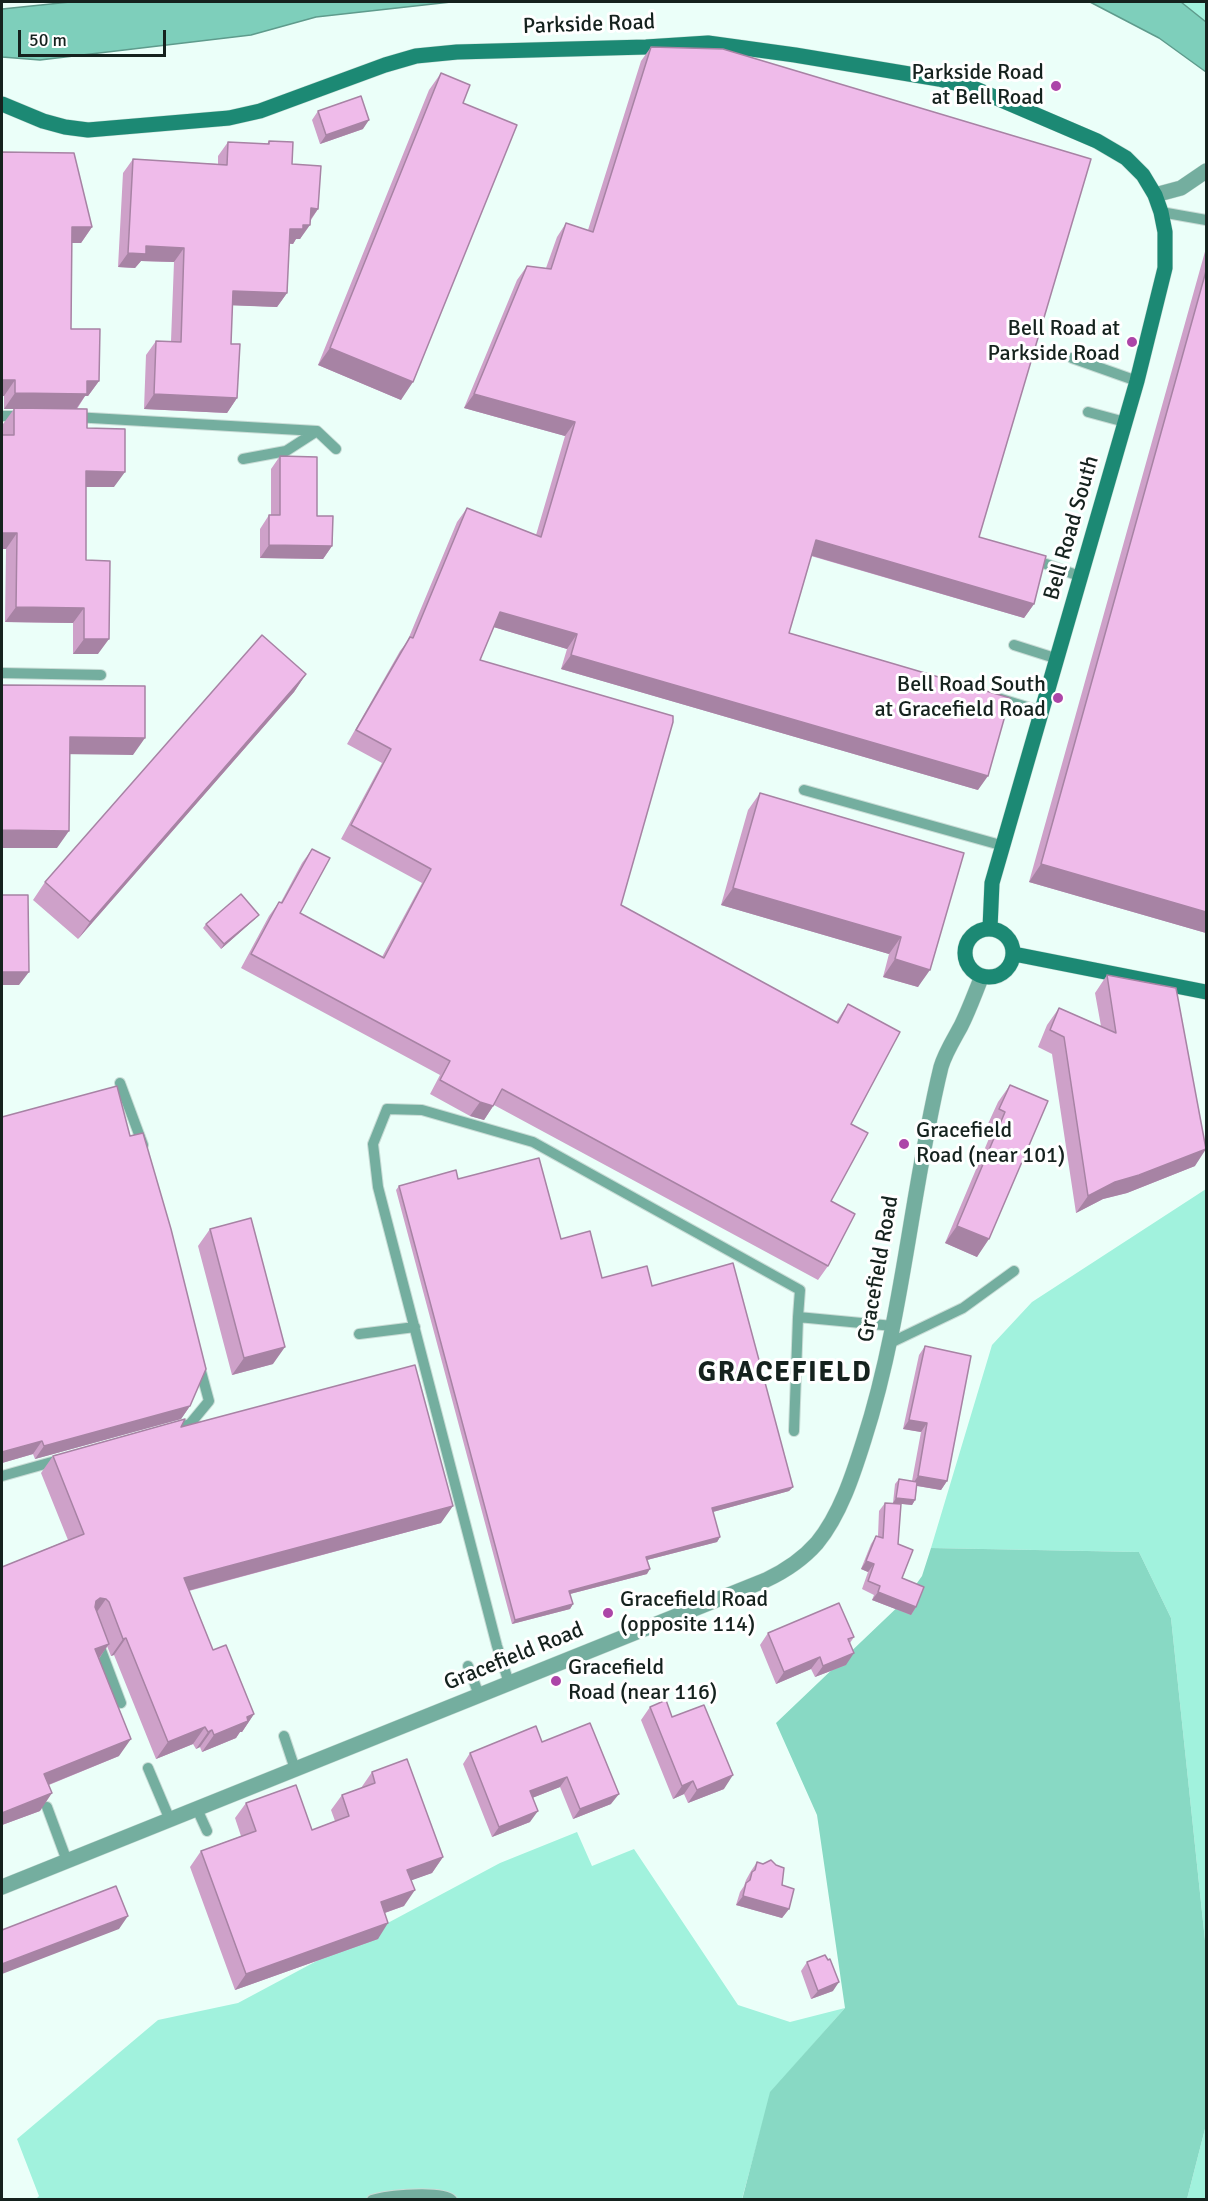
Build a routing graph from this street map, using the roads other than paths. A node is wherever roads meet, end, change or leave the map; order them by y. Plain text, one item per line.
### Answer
1 (2, 104) edge
2 (1206, 171) edge
3 (1155, 195) junction
4 (1161, 212) junction
5 (1206, 220) edge
6 (1072, 358) dead end
7 (1137, 381) junction
8 (1088, 412) dead end
9 (2, 416) edge
10 (35, 416) edge
11 (57, 417) edge
12 (1125, 422) junction
13 (317, 431) junction
14 (336, 449) dead end
15 (243, 459) dead end
16 (1047, 564) edge
17 (1082, 577) junction
18 (1014, 645) dead end
19 (1058, 659) junction
20 (2, 673) edge
21 (101, 675) dead end
22 (998, 698) edge
23 (1042, 712) junction
24 (804, 790) dead end
25 (1004, 846) junction
26 (990, 928) junction
27 (1014, 954) junction
28 (982, 976) junction
29 (1206, 992) edge
30 (120, 1083) dead end
31 (145, 1153) edge
32 (1014, 1271) dead end
33 (798, 1317) junction
34 (893, 1326) junction
35 (415, 1327) junction
36 (359, 1334) dead end
37 (890, 1343) junction
38 (197, 1355) edge
39 (794, 1431) dead end
40 (163, 1433) edge
41 (71, 1457) edge
42 (2, 1476) edge
43 (94, 1632) edge
44 (468, 1666) dead end
45 (509, 1683) junction
46 (479, 1695) junction
47 (121, 1703) dead end
48 (284, 1736) dead end
49 (148, 1768) dead end
50 (295, 1769) junction
51 (47, 1807) edge
52 (197, 1809) junction
53 (170, 1820) junction
54 (207, 1831) dead end
55 (67, 1861) junction
56 (2, 1887) edge
57 (372, 2199) edge
58 (452, 2199) edge

1 - 3 main road, Parkside Road
2 - 3 street
3 - 4 main road, Bell Road South
4 - 5 lane
4 - 7 main road, Bell Road South
6 - 7 lane
7 - 12 main road, Bell Road South
8 - 12 lane
9 - 10 lane
11 - 13 lane
12 - 17 main road, Bell Road South
13 - 14 lane
13 - 15 lane
16 - 17 lane
17 - 19 main road, Bell Road South
18 - 19 lane
19 - 23 main road, Bell Road South
20 - 21 lane
22 - 23 lane
23 - 25 main road, Bell Road South
24 - 25 lane
25 - 26 main road, Bell Road South
26 - 27 main road
26 - 28 main road
27 - 28 main road
27 - 29 main road
28 - 34 street, Gracefield Road
30 - 31 lane
32 - 37 lane
33 - 34 lane
33 - 35 lane
33 - 39 lane
34 - 37 street, Gracefield Road
35 - 36 lane
35 - 45 lane
37 - 45 street, Gracefield Road
38 - 40 lane
41 - 42 lane
43 - 47 lane
44 - 46 lane
45 - 46 street, Gracefield Road
46 - 50 street, Gracefield Road
48 - 50 lane
49 - 53 lane
50 - 52 street, Gracefield Road
51 - 55 lane
52 - 53 street, Gracefield Road
52 - 54 lane
53 - 55 street, Gracefield Road
55 - 56 street, Gracefield Road
57 - 58 lane

